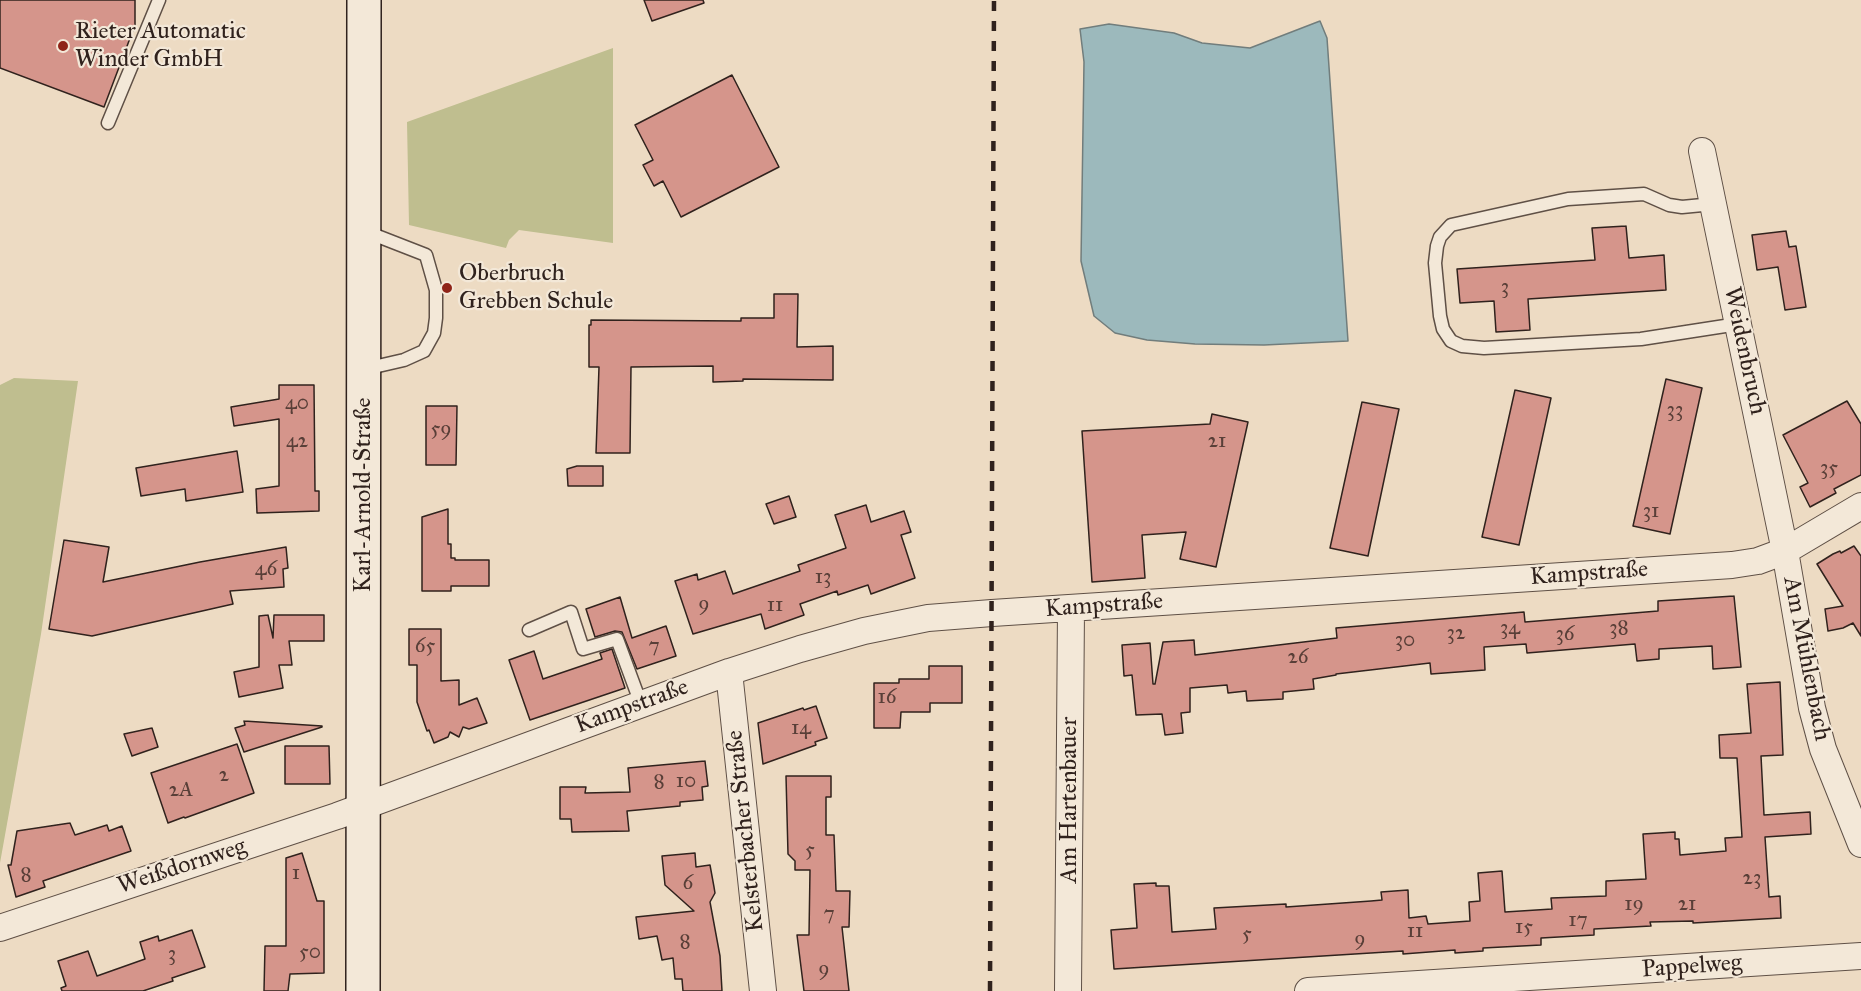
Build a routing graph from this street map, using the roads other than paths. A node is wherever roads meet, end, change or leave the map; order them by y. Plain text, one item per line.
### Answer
1 (159, 0) edge
2 (364, 0) edge
3 (108, 123) dead end
4 (1702, 151) dead end
5 (1713, 204) junction
6 (364, 231) junction
7 (1738, 324) junction
8 (364, 369) junction
9 (1861, 506) edge
10 (1785, 551) junction
11 (1071, 609) junction
12 (529, 630) dead end
13 (729, 672) junction
14 (641, 704) junction
15 (1852, 796) edge
16 (363, 805) junction
17 (1861, 844) edge
18 (0, 928) edge
19 (1861, 956) edge
20 (363, 991) edge
21 (763, 991) edge
22 (1068, 991) edge
23 (1308, 991) edge

1 - 3 lane
2 - 6 main road, Karl-Arnold-Straße
4 - 5 street, Weidenbruch
5 - 7 street, Weidenbruch
5 - 7 lane
6 - 8 main road, Karl-Arnold-Straße
6 - 8 lane
7 - 10 street, Weidenbruch
8 - 16 main road, Karl-Arnold-Straße
9 - 10 street, Kampstraße
10 - 11 street, Kampstraße
10 - 15 street, Am Mühlenbach
11 - 13 street, Kampstraße
11 - 22 street, Am Hartenbauer
12 - 14 lane
13 - 14 street, Kampstraße
13 - 21 street, Kelsterbacher Straße
14 - 16 street, Kampstraße
15 - 17 street, Am Mühlenbach
16 - 18 street, Weißdornweg
16 - 20 main road, Karl-Arnold-Straße
19 - 23 street, Pappelweg

